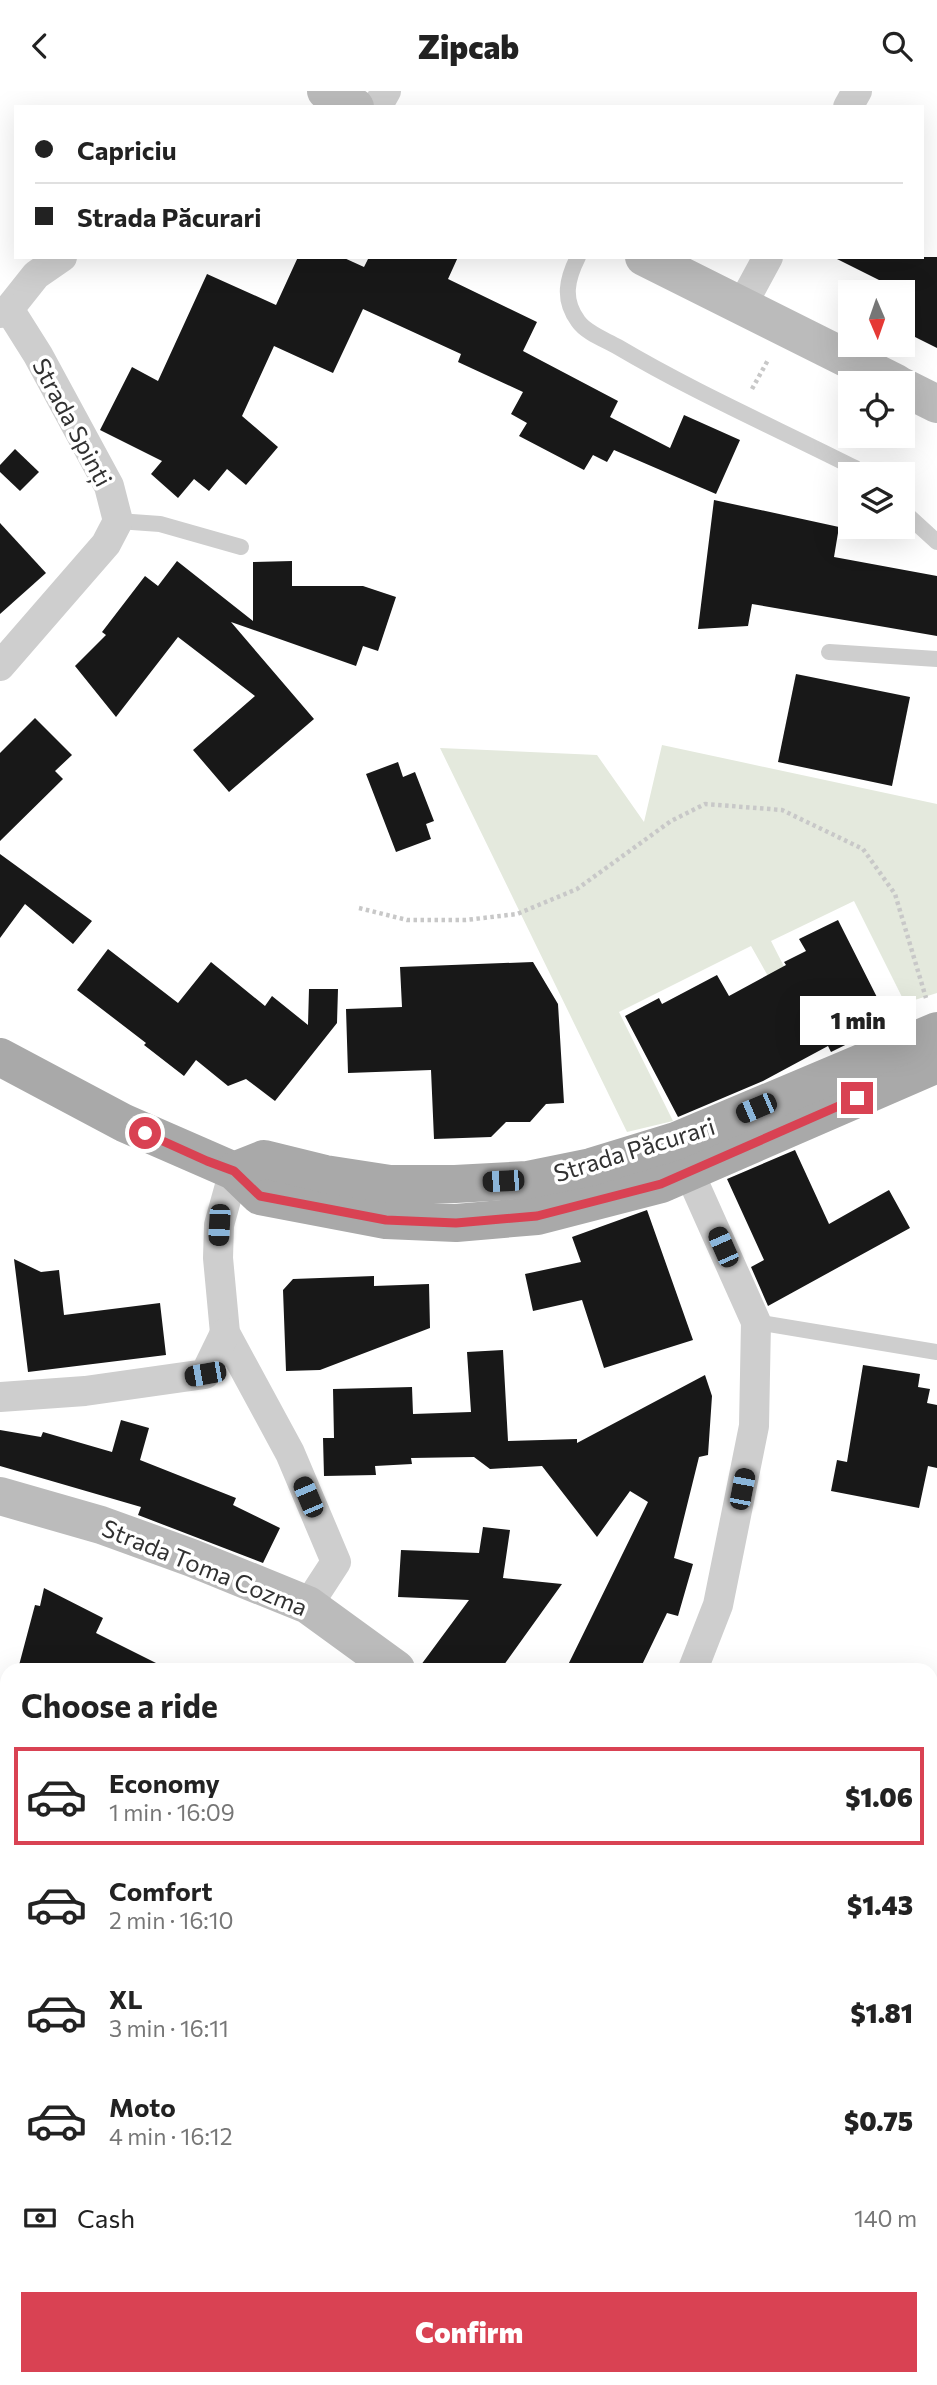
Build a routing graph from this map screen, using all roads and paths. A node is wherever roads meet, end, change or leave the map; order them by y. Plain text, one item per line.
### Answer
1 (386, 91) edge
2 (346, 102) edge
3 (59, 259) edge
4 (578, 259) edge
5 (648, 259) edge
6 (767, 259) edge
7 (741, 307) junction
8 (3, 309) edge
9 (785, 328) junction
10 (872, 371) edge
11 (915, 393) edge
12 (937, 404) edge
13 (740, 410) junction
14 (843, 462) edge
15 (118, 521) junction
16 (915, 522) edge
17 (937, 542) edge
18 (240, 547) dead end
19 (829, 652) dead end
20 (937, 659) edge
21 (0, 666) edge
22 (359, 908) dead end
23 (936, 1042) edge
24 (0, 1057) edge
25 (234, 1171) junction
26 (689, 1172) junction
27 (756, 1322) junction
28 (225, 1333) junction
29 (937, 1352) edge
30 (0, 1397) edge
31 (0, 1496) edge
32 (308, 1605) junction
33 (388, 1663) edge
34 (695, 1663) edge

1 - 2 street
3 - 8 street
4 - 13 lane
5 - 7 street
6 - 7 street
7 - 9 street
8 - 15 street, Strada Spinți
9 - 10 street
9 - 13 path
11 - 12 street
13 - 14 lane
15 - 18 lane
15 - 21 street
16 - 17 lane
19 - 20 lane
22 - 23 path
23 - 25 main road, Strada Păcurari
23 - 26 main road, Strada Păcurari
24 - 25 main road, Strada Păcurari
25 - 26 main road, Strada Păcurari
25 - 28 street
26 - 27 street
27 - 29 lane
27 - 34 street
28 - 30 street
28 - 32 street
31 - 32 street, Strada Toma Cozma
32 - 33 street, Strada Toma Cozma

